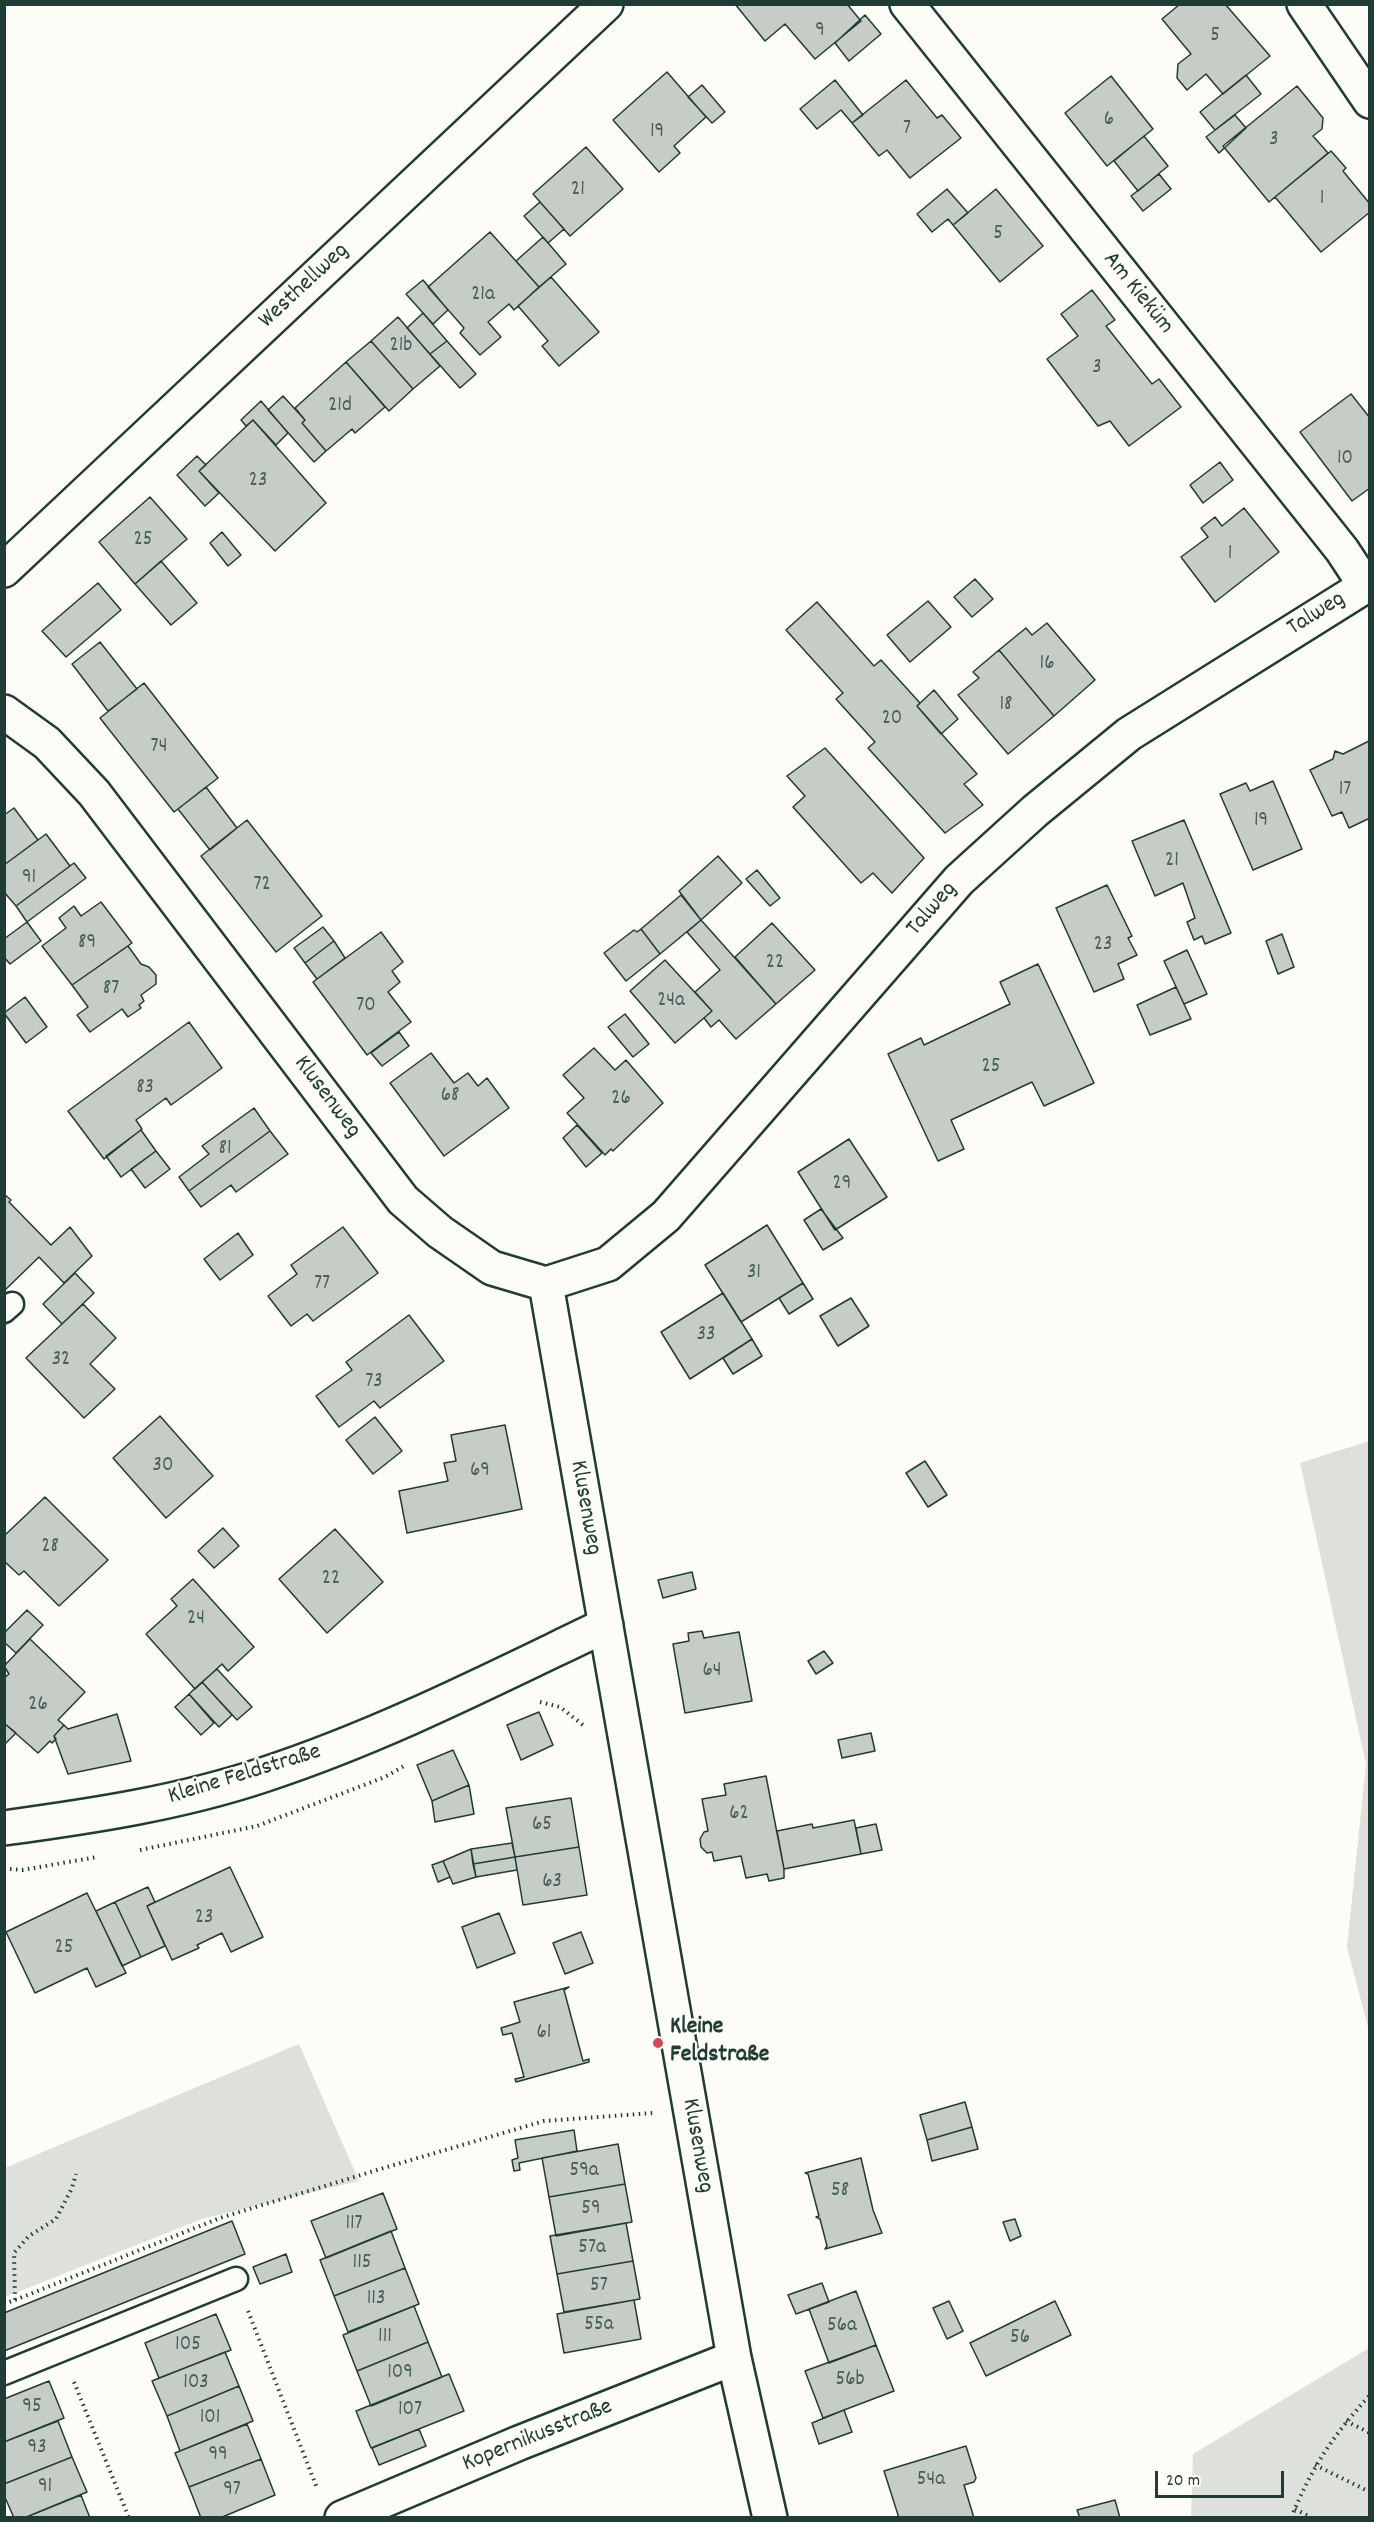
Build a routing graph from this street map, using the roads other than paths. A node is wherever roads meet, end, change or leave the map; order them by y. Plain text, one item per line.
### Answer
1 (606, 4) edge
2 (907, 4) edge
3 (1304, 4) edge
4 (1370, 101) edge
5 (4, 570) edge
6 (1367, 584) edge
7 (4, 712) edge
8 (546, 1284) junction
9 (606, 1627) junction
10 (4, 1828) edge
11 (236, 2279) road end
12 (734, 2358) junction
13 (4, 2373) edge
14 (331, 2507) edge
15 (770, 2517) edge

1 - 5 street, Westhellweg
2 - 6 street, Am Kieküm
3 - 4 street
6 - 8 street, Talweg
7 - 8 street, Klusenweg
8 - 9 street, Klusenweg
9 - 10 street, Kleine Feldstraße
9 - 12 street, Klusenweg
11 - 13 lane
12 - 14 street, Kopernikusstraße
12 - 15 street, Klusenweg

